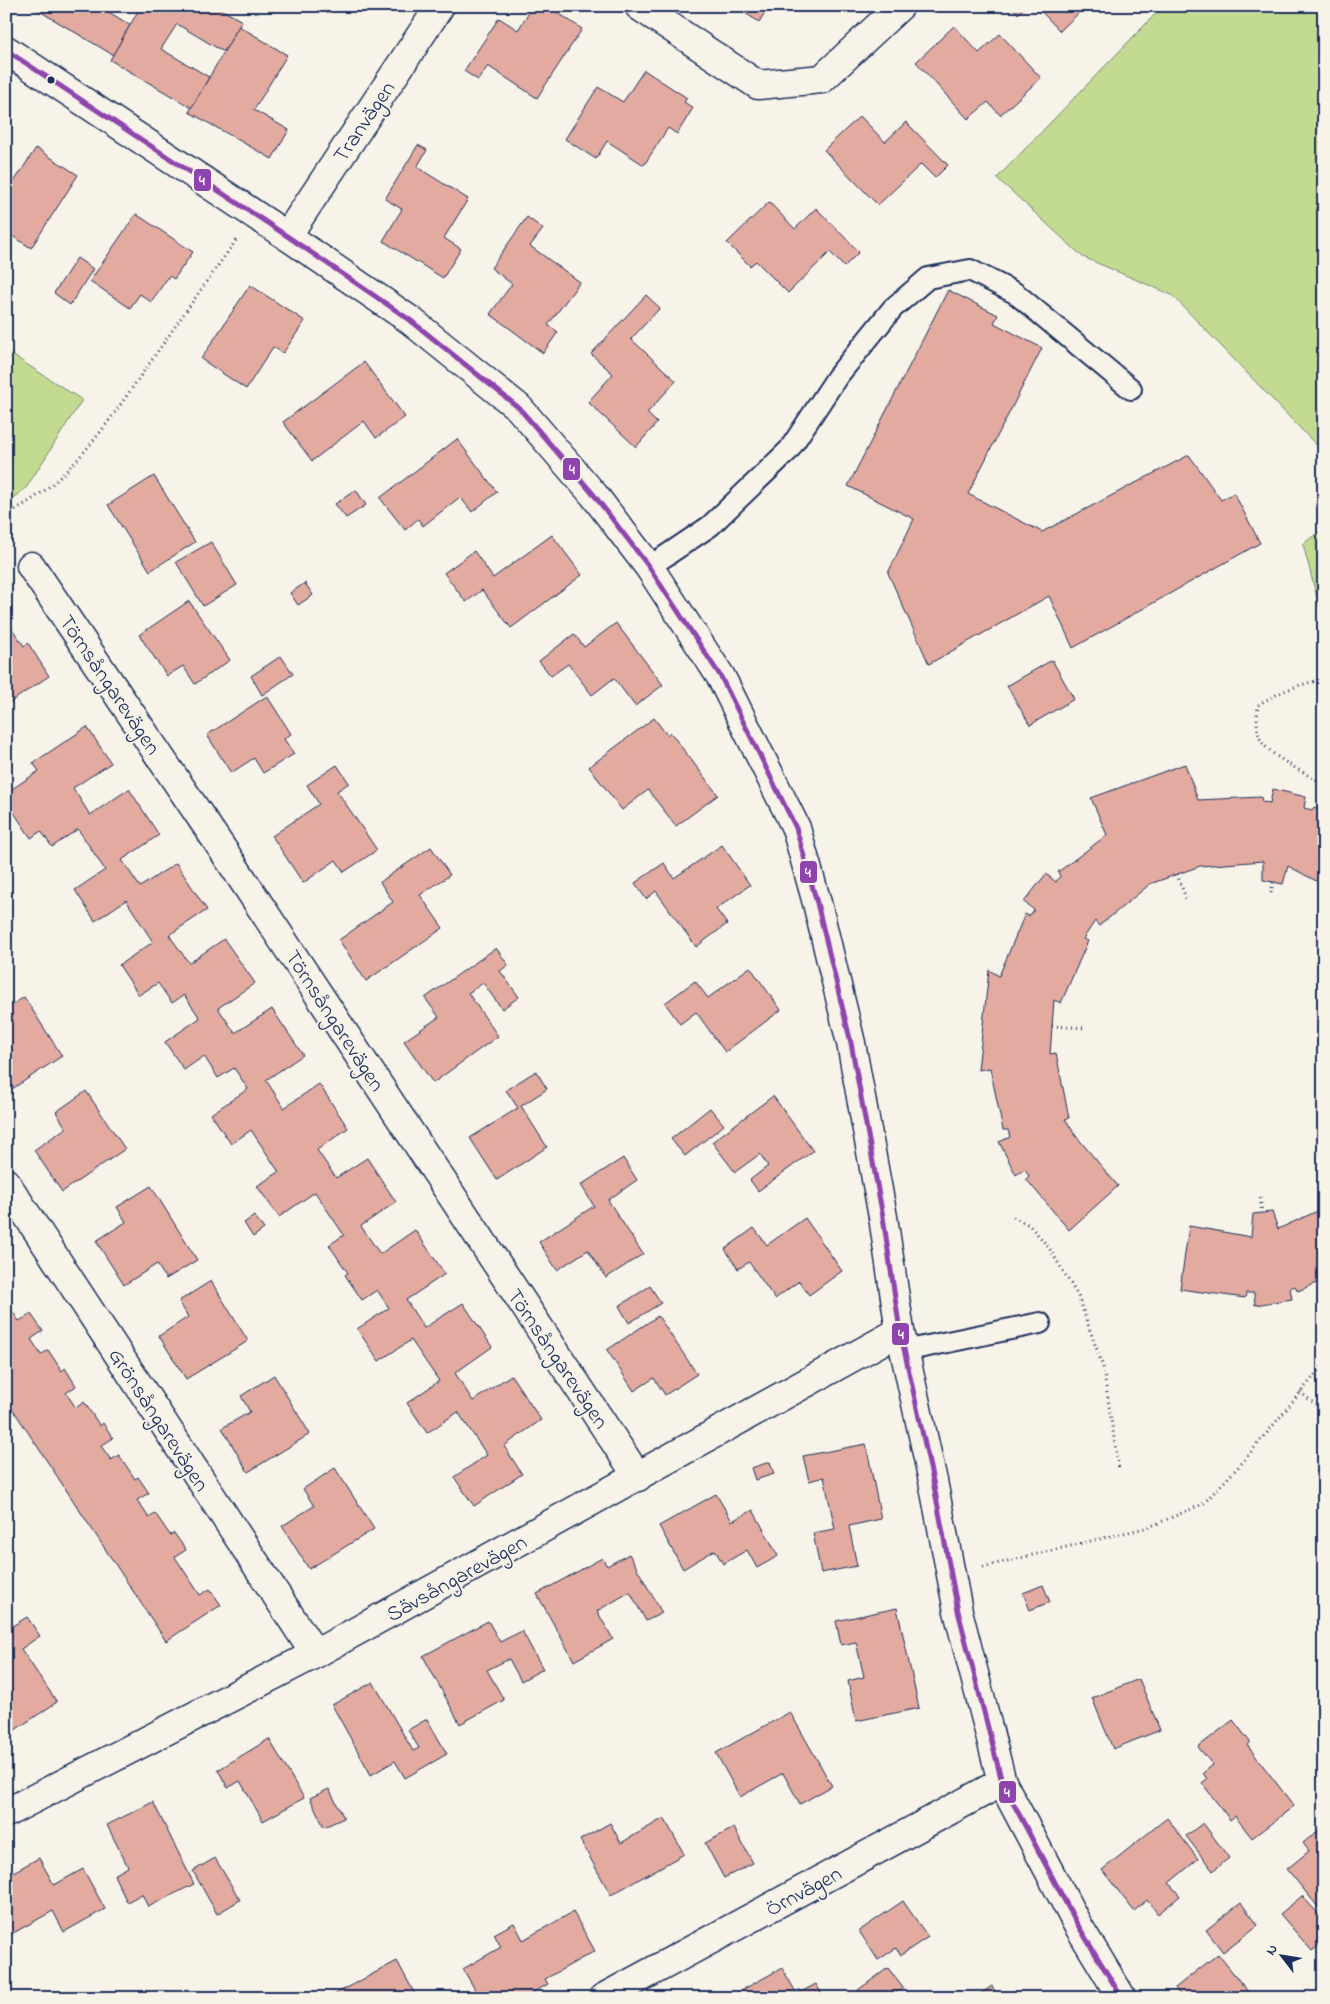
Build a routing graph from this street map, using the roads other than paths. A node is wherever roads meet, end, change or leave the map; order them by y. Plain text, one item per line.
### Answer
1 (440, 6) edge
2 (639, 6) edge
3 (900, 6) edge
4 (6, 50) edge
5 (287, 236) junction
6 (1132, 389) dead end
7 (31, 566) dead end
8 (649, 567) junction
9 (6, 1183) edge
10 (1040, 1323) dead end
11 (902, 1341) junction
12 (638, 1477) junction
13 (315, 1654) junction
14 (1002, 1782) junction
15 (6, 1813) edge
16 (603, 1998) edge
17 (1122, 1998) edge

1 - 5 street, Tranvägen
2 - 3 street
4 - 5 street
5 - 8 street
6 - 8 lane
7 - 12 street, Törnsångarevägen
8 - 11 street
9 - 13 street, Grönsångarevägen
10 - 11 lane
11 - 12 street, Sävsångarevägen
11 - 14 street
12 - 13 street, Sävsångarevägen
13 - 15 street, Sävsångarevägen
14 - 16 street, Örnvägen
14 - 17 street

